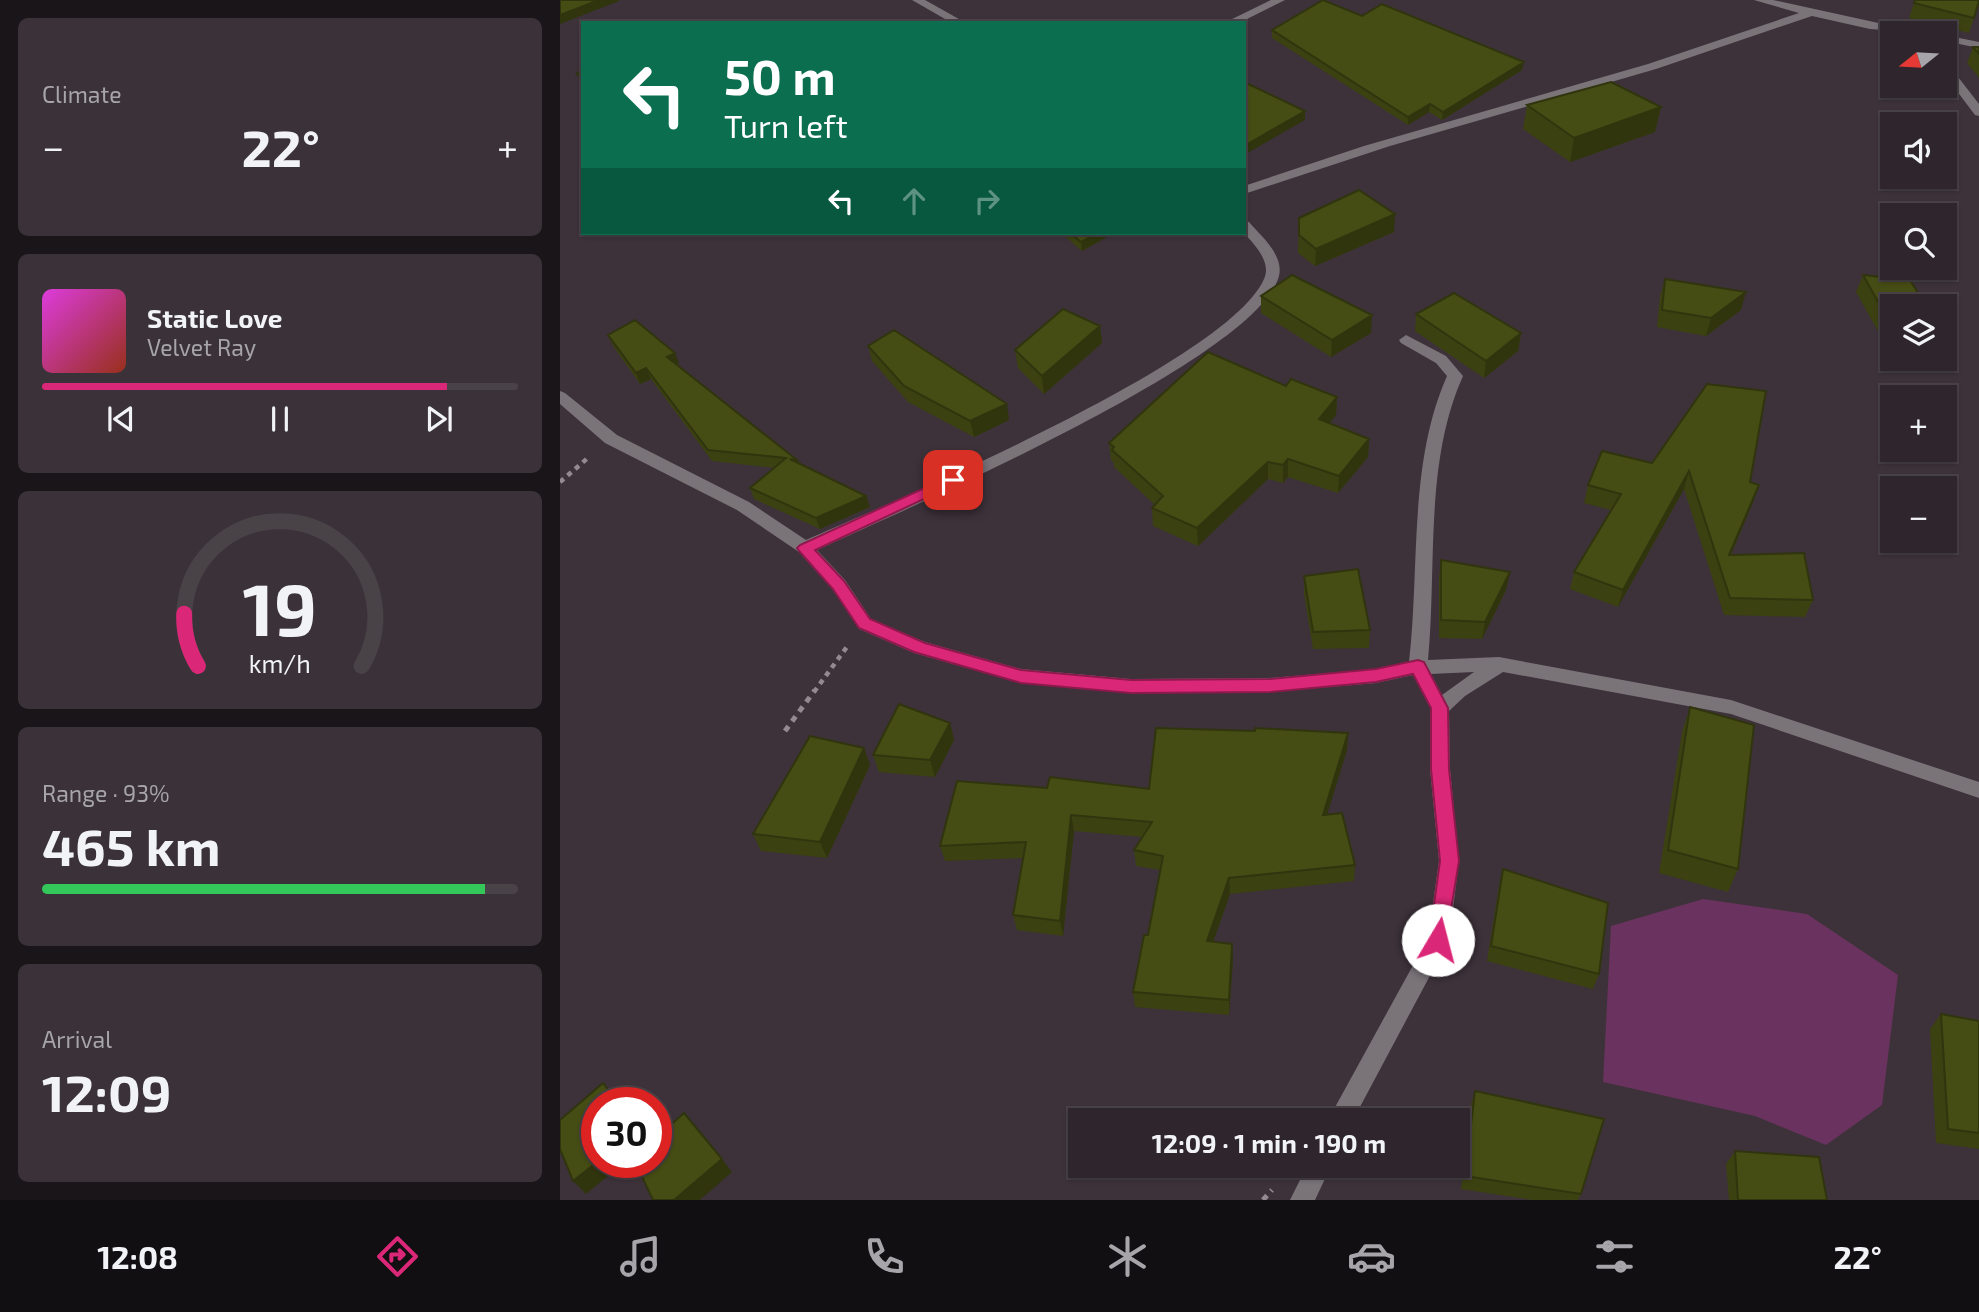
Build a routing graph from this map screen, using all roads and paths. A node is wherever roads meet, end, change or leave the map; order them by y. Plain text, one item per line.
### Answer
1 (917, 0) edge
2 (1280, 0) edge
3 (1759, 0) edge
4 (1809, 13) junction
5 (957, 21) edge
6 (1233, 21) edge
7 (1880, 26) edge
8 (1957, 41) edge
9 (1979, 45) edge
10 (1957, 83) edge
11 (1979, 111) edge
12 (1246, 189) edge
13 (1246, 227) edge
14 (1406, 340) dead end
15 (560, 396) edge
16 (611, 439) junction
17 (560, 482) edge
18 (805, 548) junction
19 (864, 624) junction
20 (1499, 664) junction
21 (1418, 667) junction
22 (1440, 708) junction
23 (785, 731) dead end
24 (1979, 790) edge
25 (1347, 1108) edge
26 (1313, 1178) edge
27 (1302, 1200) edge

1 - 5 street
2 - 6 street
3 - 4 street
4 - 7 street
4 - 12 street
8 - 9 street
10 - 11 street
13 - 18 street
14 - 21 street
15 - 16 street
16 - 17 path
16 - 18 street
18 - 19 street
19 - 21 street
19 - 23 path
20 - 21 street
20 - 22 street
20 - 24 street
21 - 22 street
22 - 25 street
26 - 27 street

